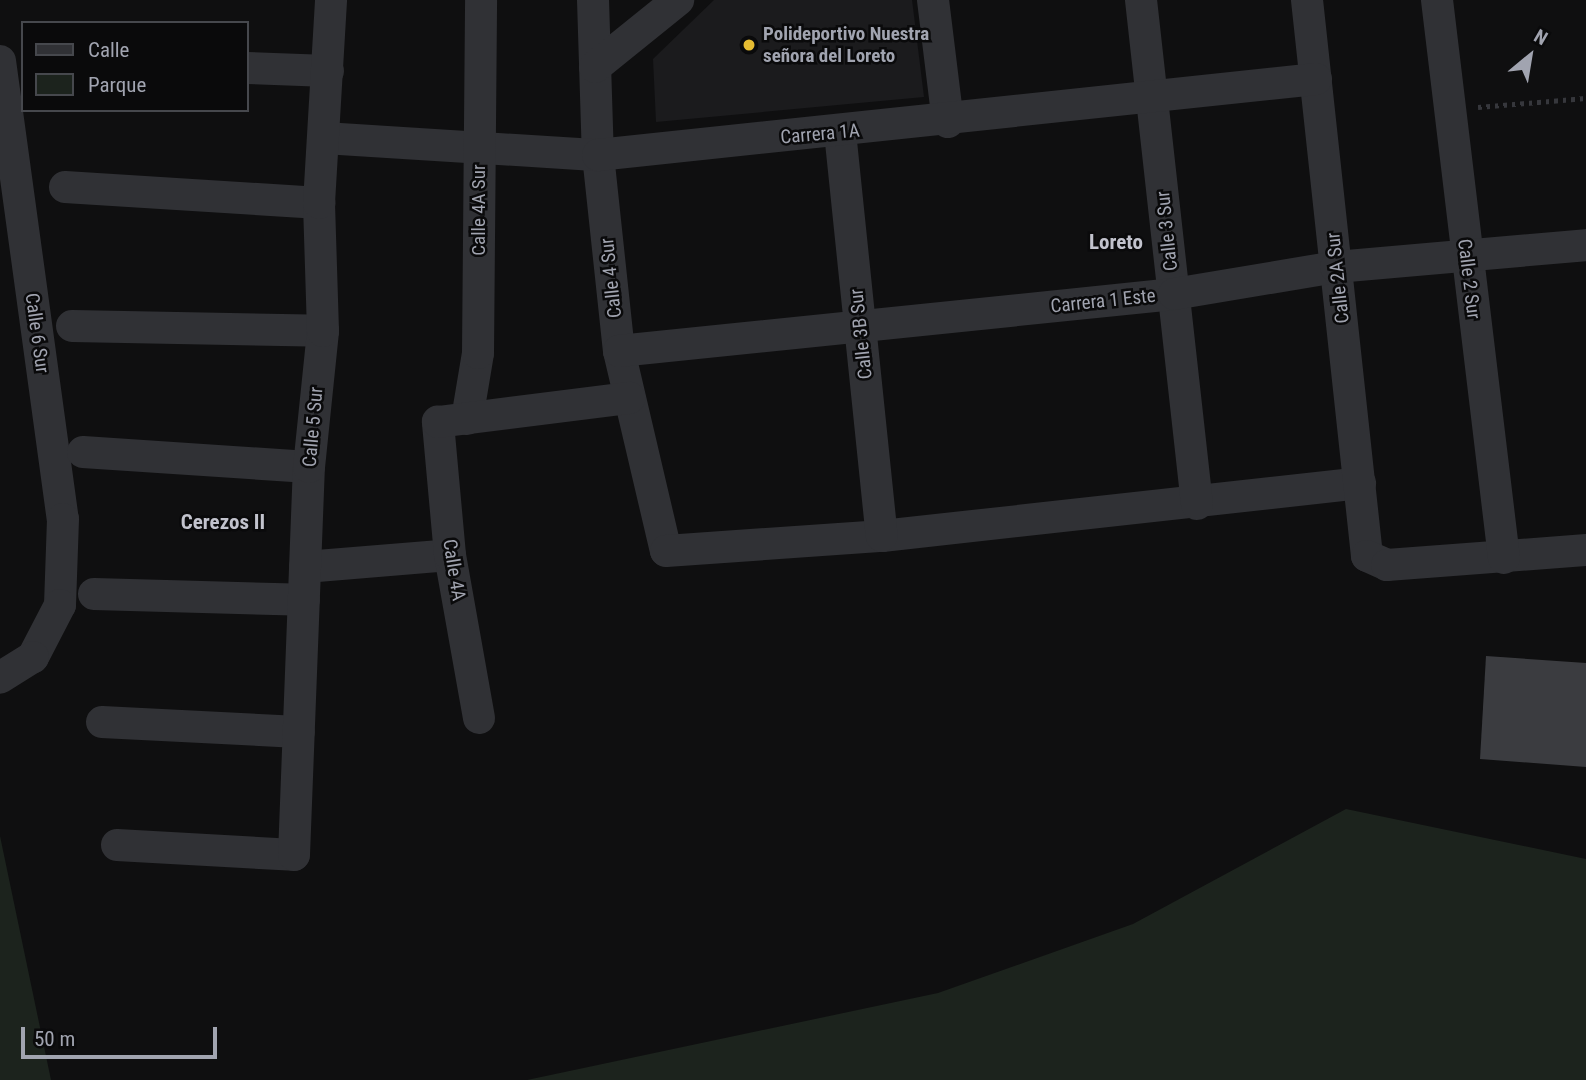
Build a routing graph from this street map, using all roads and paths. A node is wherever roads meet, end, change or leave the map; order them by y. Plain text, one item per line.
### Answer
1 (331, 0) edge
2 (481, 0) edge
3 (593, 0) edge
4 (678, 0) edge
5 (933, 0) edge
6 (1141, 0) edge
7 (1307, 0) edge
8 (1437, 0) edge
9 (0, 61) edge
10 (596, 67) junction
11 (248, 68) edge
12 (328, 71) junction
13 (1316, 79) junction
14 (1153, 98) junction
15 (1586, 98) edge
16 (1449, 109) junction
17 (948, 122) junction
18 (840, 132) junction
19 (324, 138) junction
20 (479, 151) junction
21 (598, 155) junction
22 (65, 187) dead end
23 (319, 203) junction
24 (1586, 245) edge
25 (1465, 256) junction
26 (1336, 267) junction
27 (1174, 294) junction
28 (72, 326) dead end
29 (860, 326) junction
30 (323, 331) junction
31 (619, 351) junction
32 (629, 398) junction
33 (453, 421) junction
34 (83, 452) dead end
35 (309, 467) junction
36 (1360, 483) junction
37 (1197, 504) junction
38 (882, 536) junction
39 (1586, 550) edge
40 (450, 555) junction
41 (1504, 558) junction
42 (305, 567) junction
43 (94, 594) dead end
44 (304, 600) junction
45 (0, 678) edge
46 (480, 718) dead end
47 (102, 722) dead end
48 (299, 732) junction
49 (117, 845) dead end

1 - 12 street, Calle 5 Sur
2 - 20 street, Calle 4A Sur
3 - 10 street, Calle 4 Sur
4 - 10 street
5 - 17 street
6 - 14 street, Calle 3 Sur
7 - 13 street, Calle 2A Sur
8 - 16 street, Calle 2 Sur
9 - 45 street, Calle 6 Sur
10 - 21 street, Calle 4 Sur
11 - 12 street
12 - 19 street, Calle 5 Sur
13 - 14 street, Carrera 1A
13 - 26 street, Calle 2A Sur
14 - 17 street, Carrera 1A
14 - 27 street, Calle 3 Sur
15 - 16 path
16 - 25 street, Calle 2 Sur
17 - 18 street, Carrera 1A
18 - 21 street, Carrera 1A
18 - 29 street, Calle 3B Sur
19 - 20 street, Carrera 1A
19 - 23 street, Calle 5 Sur
20 - 21 street, Carrera 1A
20 - 33 street, Calle 4A Sur
21 - 31 street, Calle 4 Sur
22 - 23 street
23 - 30 street, Calle 5 Sur
24 - 25 street, Carrera 1 Este
25 - 26 street, Carrera 1 Este
25 - 41 street, Calle 2 Sur
26 - 27 street, Carrera 1 Este
26 - 36 street, Calle 2A Sur
27 - 29 street, Carrera 1 Este
27 - 37 street, Calle 3 Sur
28 - 30 street
29 - 31 street, Carrera 1 Este
29 - 38 street, Calle 3B Sur
30 - 35 street, Calle 5 Sur
31 - 32 street, Calle 4 Sur
32 - 33 street
32 - 38 street, Calle 4 Sur
33 - 40 street, Calle 4A
34 - 35 street
35 - 42 street, Calle 5 Sur
36 - 37 street
36 - 41 street, Calle 2A Sur
37 - 38 street
39 - 41 street
40 - 42 street
40 - 46 street, Calle 4A
42 - 44 street, Calle 5 Sur
43 - 44 street
44 - 48 street, Calle 5 Sur
47 - 48 street
48 - 49 street, Calle 5 Sur

